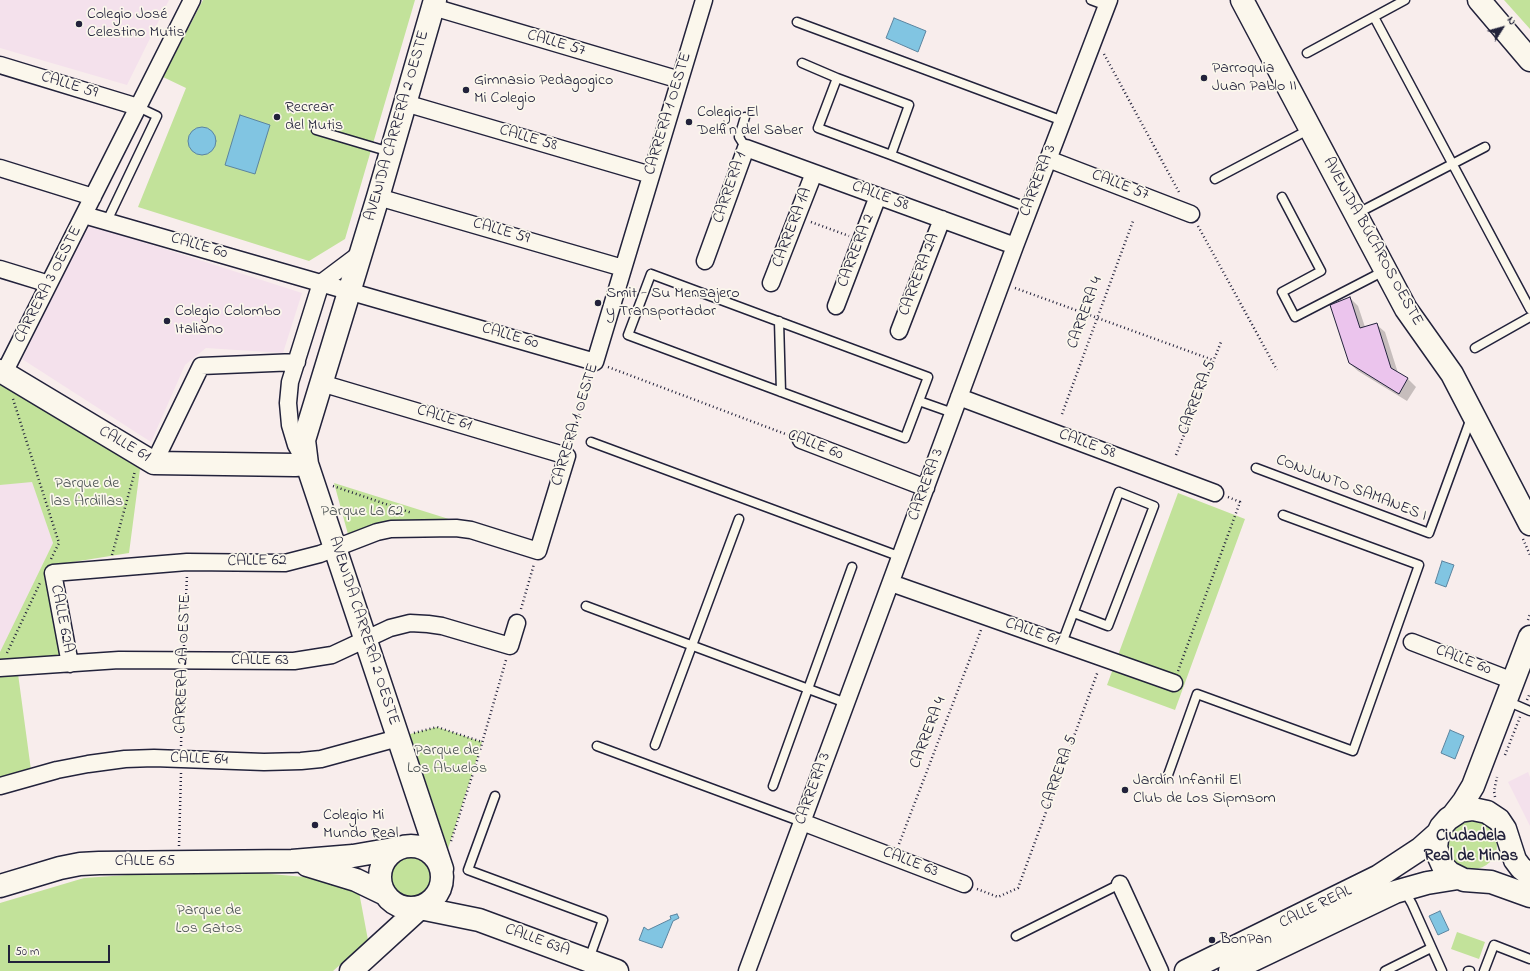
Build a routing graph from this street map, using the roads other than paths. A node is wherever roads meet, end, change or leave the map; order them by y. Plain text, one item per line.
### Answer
1 (192, 0) edge
2 (704, 0) edge
3 (1091, 0) edge
4 (1242, 0) edge
5 (1405, 0) edge
6 (1479, 0) edge
7 (1108, 3) edge
8 (434, 4) edge
9 (1374, 17) junction
10 (797, 22) dead end
11 (1307, 53) dead end
12 (1530, 60) edge
13 (802, 63) dead end
14 (0, 65) edge
15 (837, 78) junction
16 (680, 80) junction
17 (405, 103) junction
18 (138, 107) junction
19 (745, 117) dead end
20 (1063, 121) junction
21 (1310, 129) junction
22 (316, 130) dead end
23 (1485, 147) dead end
24 (746, 148) junction
25 (391, 153) junction
26 (891, 155) junction
27 (1048, 159) junction
28 (1453, 164) junction
29 (0, 168) edge
30 (814, 172) junction
31 (651, 175) junction
32 (1216, 179) dead end
33 (94, 196) junction
34 (878, 196) junction
35 (1282, 196) dead end
36 (378, 197) junction
37 (1029, 208) junction
38 (1192, 214) dead end
39 (1355, 214) junction
40 (84, 215) junction
41 (942, 219) junction
42 (107, 221) junction
43 (1015, 246) junction
44 (361, 253) junction
45 (705, 261) dead end
46 (624, 268) junction
47 (0, 269) edge
48 (1385, 270) junction
49 (321, 282) junction
50 (49, 284) junction
51 (771, 284) dead end
52 (349, 291) junction
53 (836, 306) dead end
54 (1530, 309) edge
55 (1530, 317) edge
56 (779, 321) junction
57 (899, 331) dead end
58 (1475, 348) dead end
59 (297, 362) junction
60 (594, 362) joint
61 (2, 372) edge
62 (321, 383) junction
63 (781, 392) junction
64 (959, 397) junction
65 (919, 401) junction
66 (953, 413) junction
67 (1473, 414) junction
68 (801, 440) road end
69 (591, 442) dead end
70 (566, 456) joint
71 (147, 459) junction
72 (1256, 468) dead end
73 (310, 471) junction
74 (926, 488) junction
75 (1215, 492) road end
76 (1527, 511) edge
77 (1283, 515) dead end
78 (739, 519) dead end
79 (335, 548) junction
80 (538, 551) joint
81 (901, 557) junction
82 (852, 567) dead end
83 (48, 572) joint
84 (891, 583) junction
85 (586, 606) dead end
86 (1074, 613) junction
87 (517, 623) road end
88 (1530, 637) edge
89 (1403, 638) junction
90 (366, 640) junction
91 (1062, 643) junction
92 (692, 646) junction
93 (70, 664) junction
94 (0, 668) edge
95 (1174, 683) road end
96 (808, 689) junction
97 (1524, 694) edge
98 (846, 703) junction
99 (404, 736) junction
100 (655, 745) dead end
101 (597, 746) dead end
102 (1168, 775) dead end
103 (0, 786) edge
104 (773, 786) dead end
105 (494, 796) dead end
106 (1495, 810) junction
107 (1454, 814) junction
108 (426, 821) junction
109 (802, 822) junction
110 (1438, 833) junction
111 (404, 847) junction
112 (292, 861) junction
113 (442, 874) junction
114 (1530, 875) edge
115 (1458, 878) junction
116 (964, 884) road end
117 (1120, 884) joint
118 (0, 886) edge
119 (1404, 889) junction
120 (1530, 896) edge
121 (387, 897) junction
122 (420, 908) junction
123 (479, 920) junction
124 (1016, 936) dead end
125 (378, 946) junction
126 (1431, 948) junction
127 (1530, 959) edge
128 (590, 963) junction
129 (351, 971) edge
130 (617, 971) edge
131 (747, 971) edge
132 (1160, 971) edge
133 (1186, 971) edge
134 (1230, 971) edge
135 (1385, 971) edge
136 (1442, 971) edge
137 (1484, 971) edge

1 - 18 street, CARRERA 3 OESTE
2 - 16 street, CARRERA 1 OESTE
3 - 7 lane
4 - 21 main road, AVENIDA BÚCAROS OESTE
5 - 9 lane
6 - 12 main road
7 - 20 street, CARRERA 3
8 - 16 street, CALLE 57
8 - 17 main road, AVENIDA CARRERA 2 OESTE
9 - 11 lane
9 - 28 lane
10 - 20 lane
13 - 15 lane
14 - 18 street, CALLE 59
15 - 26 lane
15 - 26 lane
16 - 31 street, CARRERA 1 OESTE
17 - 25 main road, AVENIDA CARRERA 2 OESTE
17 - 31 street, CALLE 58
18 - 33 street, CARRERA 3 OESTE
18 - 42 lane
19 - 24 lane, CARRERA 1
20 - 27 street, CARRERA 3
21 - 32 lane
21 - 39 main road, AVENIDA BÚCAROS OESTE
22 - 25 lane
23 - 28 lane
24 - 30 street, CALLE 58
24 - 45 street, CARRERA 1
25 - 36 main road, AVENIDA CARRERA 2 OESTE
26 - 37 lane
27 - 37 street, CARRERA 3
27 - 38 street, CALLE 57
28 - 39 lane
28 - 54 lane
29 - 33 street
30 - 34 street, CALLE 58
30 - 51 street, CARRERA 1A
31 - 46 street, CARRERA 1 OESTE
33 - 40 street, CARRERA 3 OESTE
34 - 41 street, CALLE 58
34 - 53 street, CARRERA 2
35 - 48 lane
36 - 44 main road, AVENIDA CARRERA 2 OESTE
36 - 46 street, CALLE 59
37 - 43 street, CARRERA 3
39 - 48 main road, AVENIDA BÚCAROS OESTE
40 - 42 street, CALLE 60
40 - 50 street, CARRERA 3 OESTE
41 - 43 street, CALLE 58
41 - 57 street, CARRERA 2A
42 - 49 street, CALLE 60
43 - 64 street, CARRERA 3
44 - 49 street
44 - 52 main road, AVENIDA CARRERA 2 OESTE
46 - 60 street, CARRERA 1 OESTE
47 - 50 street
48 - 67 main road, AVENIDA BÚCAROS OESTE
49 - 52 street, CALLE 60
49 - 59 street, AVENIDA CARRERA 2 OESTE
50 - 61 street, CARRERA 3 OESTE
52 - 60 street, CALLE 60
52 - 62 main road, AVENIDA CARRERA 2 OESTE
55 - 58 lane
56 - 63 lane
56 - 63 lane
56 - 65 lane
59 - 71 street
59 - 73 street, AVENIDA CARRERA 2 OESTE
61 - 71 main road, CALLE 61
62 - 70 street, CALLE 61
62 - 73 main road, AVENIDA CARRERA 2 OESTE
63 - 65 lane
64 - 66 street, CARRERA 3
64 - 75 street, CALLE 58
65 - 66 lane
66 - 74 street, CARRERA 3
67 - 72 lane, CONJUNTO SAMANES I
67 - 76 main road, AVENIDA BÚCAROS OESTE
68 - 74 street, CALLE 60
69 - 81 lane
70 - 80 street, CARRERA 1 OESTE
71 - 73 main road, CALLE 61
73 - 79 main road, AVENIDA CARRERA 2 OESTE
74 - 81 street, CARRERA 3
77 - 89 lane
78 - 92 lane
79 - 80 street, CALLE 62
79 - 83 street, CALLE 62
79 - 90 main road, AVENIDA CARRERA 2 OESTE
81 - 84 street, CARRERA 3
82 - 96 lane
83 - 93 street, CALLE 62A
84 - 91 street, CALLE 61
84 - 98 street, CARRERA 3
85 - 92 lane
86 - 86 lane
86 - 91 lane
87 - 90 street, CALLE 63
88 - 97 main road
89 - 97 street, CALLE 60
89 - 102 lane
90 - 93 street, CALLE 63
90 - 99 main road, AVENIDA CARRERA 2 OESTE
91 - 95 street, CALLE 61
92 - 96 lane
92 - 100 lane
93 - 94 street, CALLE 63
96 - 98 lane
96 - 104 lane
97 - 106 main road
97 - 107 main road, CALLE REAL
98 - 109 street, CARRERA 3
99 - 103 street, CALLE 64
99 - 108 main road, AVENIDA CARRERA 2 OESTE
101 - 109 lane
105 - 128 lane
106 - 107 main road
106 - 114 main road
107 - 110 main road, CALLE REAL
108 - 111 main road
108 - 113 main road, AVENIDA CARRERA 2 OESTE
109 - 116 street, CALLE 63
109 - 131 street, CARRERA 3
110 - 115 main road
110 - 133 main road, CALLE REAL
111 - 112 main road, CALLE 65
111 - 113 main road
111 - 121 main road
112 - 118 main road, CALLE 65
112 - 121 main road, CALLE 65
113 - 122 main road
113 - 123 main road, CALLE 63A
115 - 119 main road, CALLE REAL
115 - 120 main road
117 - 124 lane
117 - 132 street
119 - 126 lane
119 - 134 main road, CALLE REAL
121 - 122 main road
121 - 125 main road
122 - 123 main road, CALLE 63A
122 - 125 main road
123 - 128 main road, CALLE 63A
125 - 129 main road
126 - 135 lane
126 - 136 lane
127 - 137 lane
128 - 130 main road, CALLE 63A

